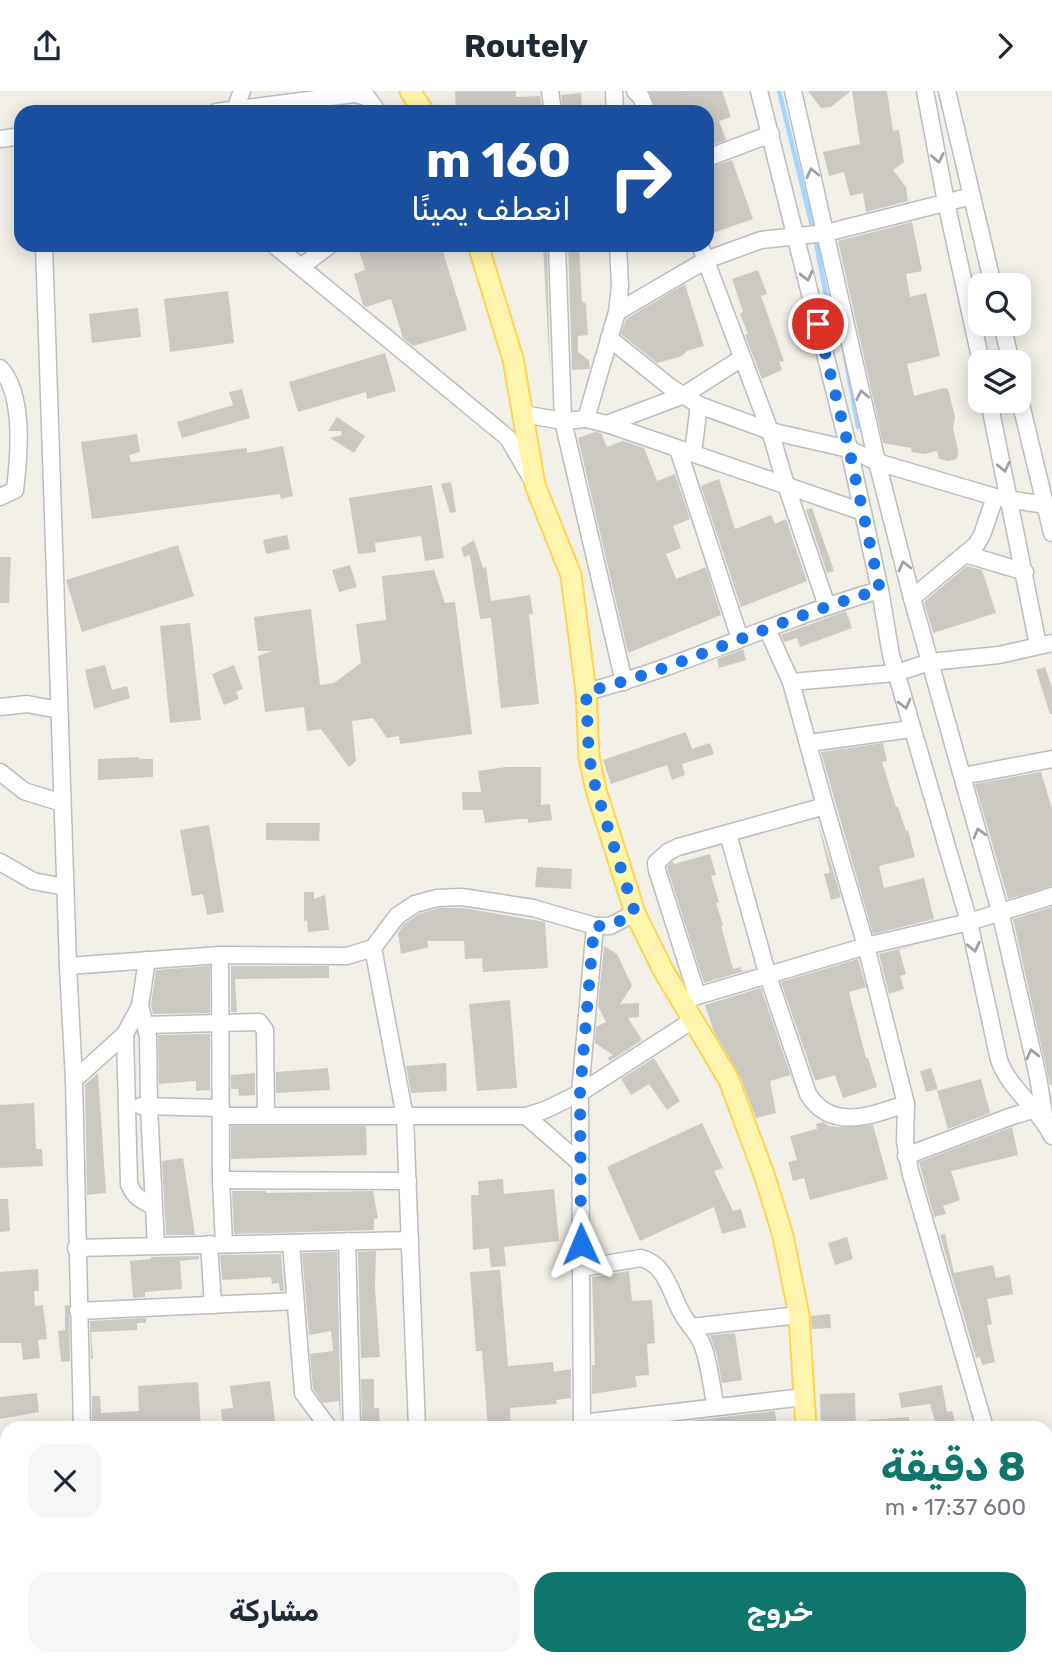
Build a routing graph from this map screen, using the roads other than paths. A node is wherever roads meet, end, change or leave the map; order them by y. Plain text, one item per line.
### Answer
1 (759, 91) edge
2 (793, 91) edge
3 (925, 91) edge
4 (947, 91) edge
5 (276, 105) edge
6 (373, 105) edge
7 (771, 135) junction
8 (714, 156) edge
9 (972, 196) junction
10 (946, 202) junction
11 (826, 233) junction
12 (796, 234) junction
13 (714, 251) edge
14 (44, 252) edge
15 (283, 252) edge
16 (321, 252) edge
17 (480, 252) edge
18 (557, 252) edge
19 (618, 252) edge
20 (703, 253) edge
21 (302, 266) junction
22 (990, 273) edge
23 (617, 312) junction
24 (609, 338) junction
25 (978, 350) edge
26 (742, 358) junction
27 (0, 368) edge
28 (684, 395) junction
29 (699, 405) junction
30 (991, 413) edge
31 (1023, 413) edge
32 (523, 414) junction
33 (586, 419) junction
34 (563, 421) junction
35 (607, 424) junction
36 (769, 431) junction
37 (849, 449) junction
38 (686, 451) junction
39 (877, 462) junction
40 (535, 485) junction
41 (786, 485) junction
42 (0, 497) edge
43 (1003, 498) junction
44 (1045, 506) junction
45 (863, 512) junction
46 (1052, 533) edge
47 (965, 554) junction
48 (598, 564) junction
49 (1025, 572) junction
50 (571, 575) junction
51 (880, 590) junction
52 (912, 598) junction
53 (827, 607) junction
54 (767, 629) junction
55 (740, 639) junction
56 (1045, 644) edge
57 (930, 661) junction
58 (896, 673) junction
59 (624, 682) junction
60 (791, 682) junction
61 (586, 692) junction
62 (0, 707) edge
63 (59, 710) junction
64 (911, 729) junction
65 (808, 743) junction
66 (1052, 759) edge
67 (0, 772) edge
68 (963, 776) junction
69 (62, 803) junction
70 (825, 806) junction
71 (728, 834) junction
72 (0, 862) edge
73 (65, 887) junction
74 (1052, 896) edge
75 (1000, 911) junction
76 (635, 913) junction
77 (969, 922) junction
78 (594, 926) junction
79 (866, 946) junction
80 (373, 948) junction
81 (220, 955) junction
82 (147, 960) junction
83 (68, 965) junction
84 (768, 976) junction
85 (689, 998) junction
86 (140, 1006) junction
87 (693, 1020) junction
88 (221, 1021) junction
89 (146, 1025) junction
90 (125, 1034) junction
91 (74, 1080) junction
92 (580, 1093) junction
93 (905, 1104) junction
94 (128, 1105) junction
95 (149, 1107) junction
96 (1043, 1111) edge
97 (221, 1112) junction
98 (266, 1116) junction
99 (526, 1116) junction
100 (405, 1117) junction
101 (1052, 1136) edge
102 (906, 1156) junction
103 (580, 1163) junction
104 (221, 1181) junction
105 (408, 1181) junction
106 (153, 1206) junction
107 (410, 1240) junction
108 (347, 1241) junction
109 (291, 1243) junction
110 (217, 1244) junction
111 (156, 1246) junction
112 (76, 1248) junction
113 (581, 1268) junction
114 (295, 1301) junction
115 (213, 1305) junction
116 (78, 1311) junction
117 (799, 1315) junction
118 (691, 1327) junction
119 (804, 1397) junction
120 (716, 1407) junction
121 (82, 1421) edge
122 (324, 1421) edge
123 (352, 1421) edge
124 (417, 1421) edge
125 (582, 1421) edge
126 (612, 1421) edge
127 (806, 1421) edge
128 (983, 1421) edge

1 - 7 street
11 -> 2 street
3 -> 10 street
4 - 9 street
5 - 6 street
7 - 8 street
7 - 12 street
9 - 10 street
9 - 22 street
10 - 11 street
10 - 25 street
11 - 12 street
39 -> 11 street
12 - 13 street
12 -> 37 street
14 - 63 street
15 - 21 street
16 - 21 street
17 - 32 main road
18 - 34 street
19 - 23 street
20 - 23 street
20 - 26 street
21 - 40 street
23 - 24 street
24 - 28 street
24 - 33 street
26 - 28 street
26 - 36 street
27 - 42 street
28 - 29 street
28 - 35 street
29 - 36 street
29 - 38 street
30 -> 43 street
31 - 44 street
32 - 34 street
32 - 40 main road
33 - 34 street
33 - 35 street
34 - 48 street
35 - 38 street
36 - 37 street
36 - 41 street
37 - 39 street
37 - 45 street
38 - 41 street
38 - 55 street
39 - 43 street
52 -> 39 street
40 - 50 main road
41 - 45 street
41 - 53 street
43 - 44 street
43 - 47 street
43 - 49 street
44 - 46 street
45 - 51 street
47 - 49 street
47 - 52 street
48 - 50 street
48 - 59 street
49 - 56 street
50 - 61 main road
51 - 53 street
51 - 58 street
52 - 57 street
53 - 54 street
54 - 55 street
54 - 60 street
55 - 59 street
56 - 57 street
57 - 58 street
57 - 68 street
58 - 60 street
58 -> 64 street
59 - 61 street
60 - 65 street
61 - 76 main road
62 - 63 street
63 - 69 street
64 - 65 street
64 - 77 street
65 - 70 street
66 - 68 street
67 - 69 street
75 -> 68 street
69 - 73 street
70 - 71 street
70 - 79 street
71 - 84 street
71 - 85 street
72 - 73 street
73 - 83 street
74 - 75 street
75 - 77 street
96 -> 75 street
76 - 78 street
76 - 85 main road
77 - 79 street
77 -> 96 street
78 - 80 street
78 - 92 street
79 - 84 street
79 - 93 street
80 - 81 street
80 - 100 street
81 - 82 street
81 - 88 street
82 - 83 street
82 - 86 street
83 - 91 street
84 - 85 street
84 - 93 street
85 - 87 main road
86 - 89 street
86 - 90 street
87 - 92 street
87 - 117 main road
88 - 89 street
88 - 97 street
88 - 98 street
89 - 95 street
90 - 91 street
90 - 94 street
91 - 112 street
92 - 99 street
92 - 103 street
93 - 102 street
94 - 95 street
94 - 106 street
95 - 97 street
95 - 106 street
96 - 101 street
96 - 102 street
97 - 98 street
97 - 104 street
98 - 100 street
99 - 100 street
99 - 103 street
100 - 105 street
102 - 128 street
103 - 113 street
104 - 105 street
104 - 110 street
105 - 107 street
106 - 111 street
107 - 108 street
107 - 124 street
108 - 109 street
108 - 123 street
109 - 110 street
109 - 114 street
110 - 111 street
110 - 115 street
111 - 112 street
112 - 116 street
113 - 118 street
113 - 125 street
114 - 115 street
114 - 122 street
115 - 116 street
116 - 121 street
117 - 118 street
117 - 119 main road
118 - 120 street
119 - 120 street
119 - 127 main road
120 - 126 street

